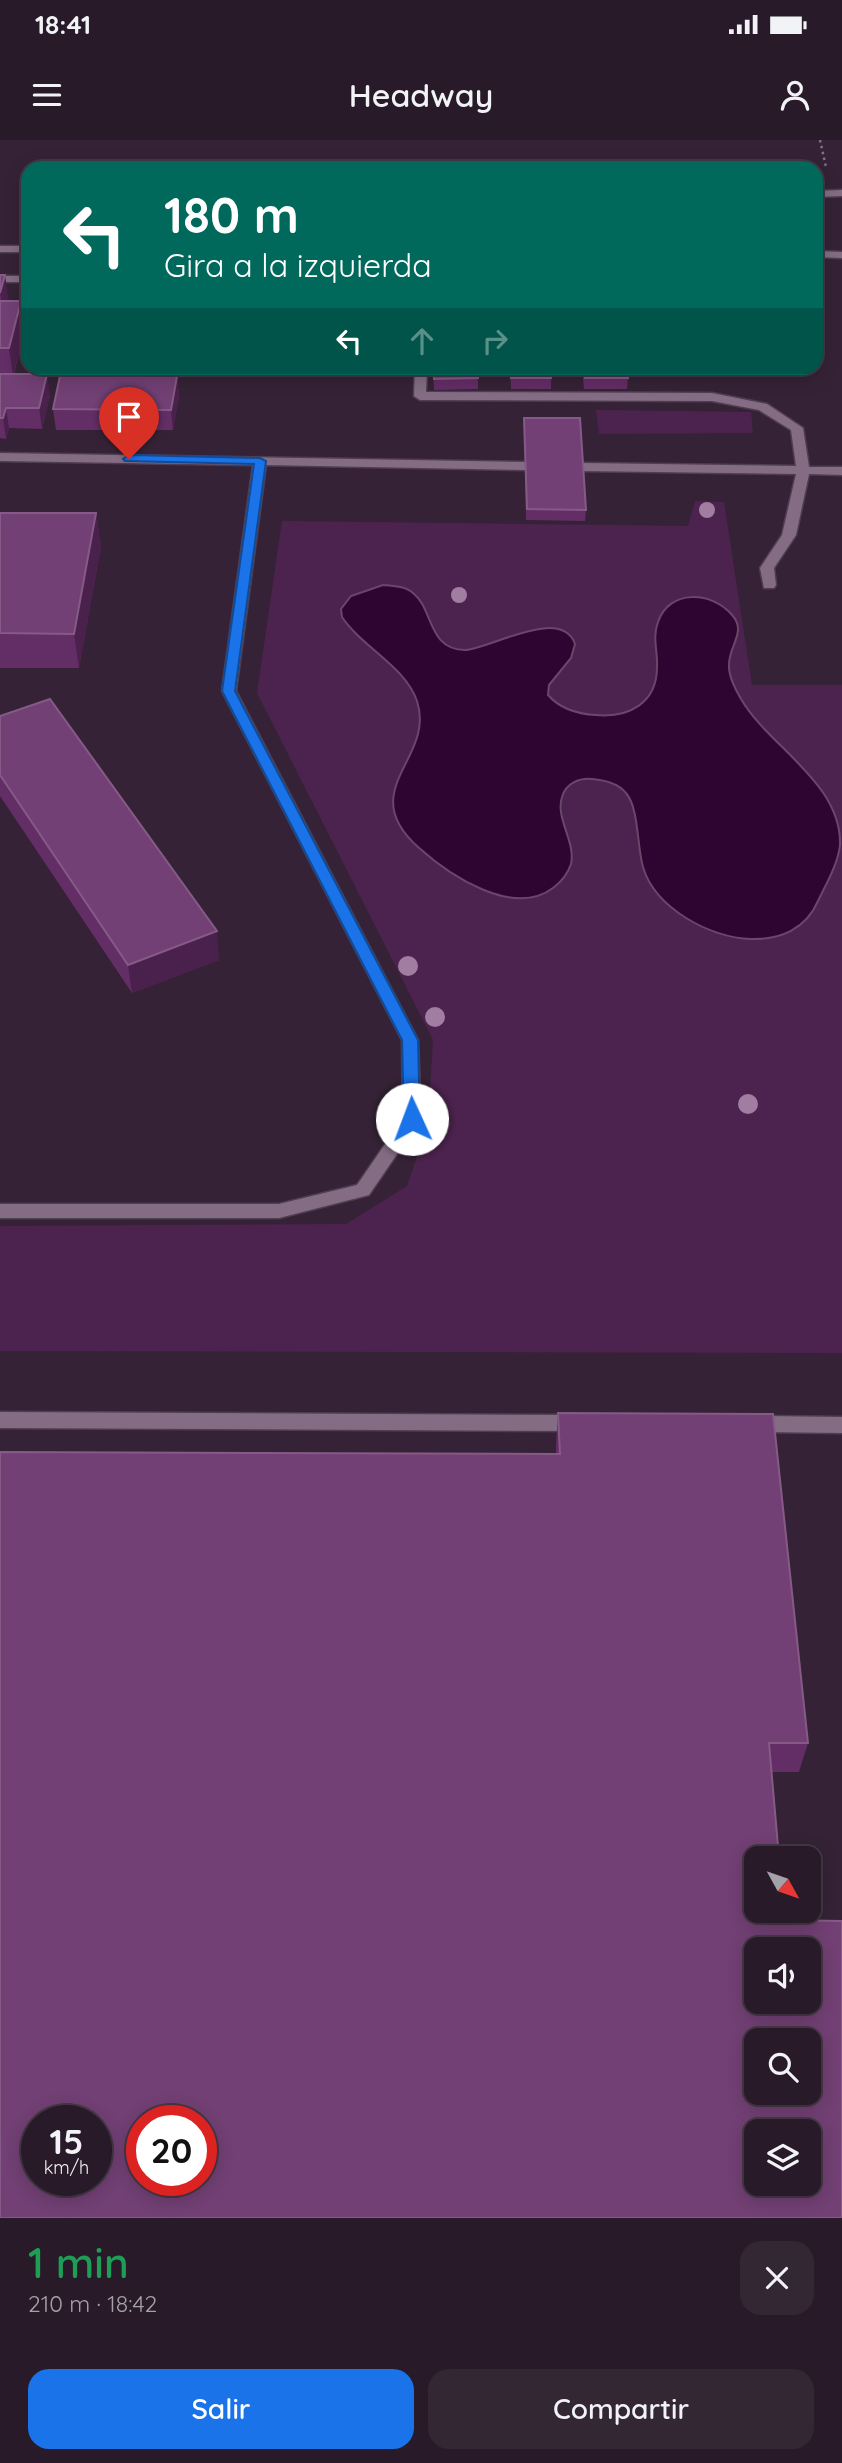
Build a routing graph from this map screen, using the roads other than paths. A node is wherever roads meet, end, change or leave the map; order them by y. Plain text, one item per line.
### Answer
1 (842, 193) edge
2 (823, 194) edge
3 (0, 249) edge
4 (21, 249) edge
5 (823, 254) edge
6 (842, 255) edge
7 (0, 279) edge
8 (21, 279) edge
9 (421, 375) edge
10 (0, 457) edge
11 (260, 461) junction
12 (525, 466) edge
13 (582, 467) edge
14 (803, 471) junction
15 (842, 471) edge
16 (769, 585) dead end
17 (0, 1211) edge
18 (0, 1420) edge
19 (594, 1423) edge
20 (732, 1424) edge
21 (842, 1425) edge

1 - 2 street
3 - 4 street
5 - 6 street
7 - 8 street
9 - 14 street
10 - 11 street
11 - 12 street
11 - 17 street
13 - 14 street
14 - 15 street
14 - 16 street
18 - 19 street
20 - 21 street

